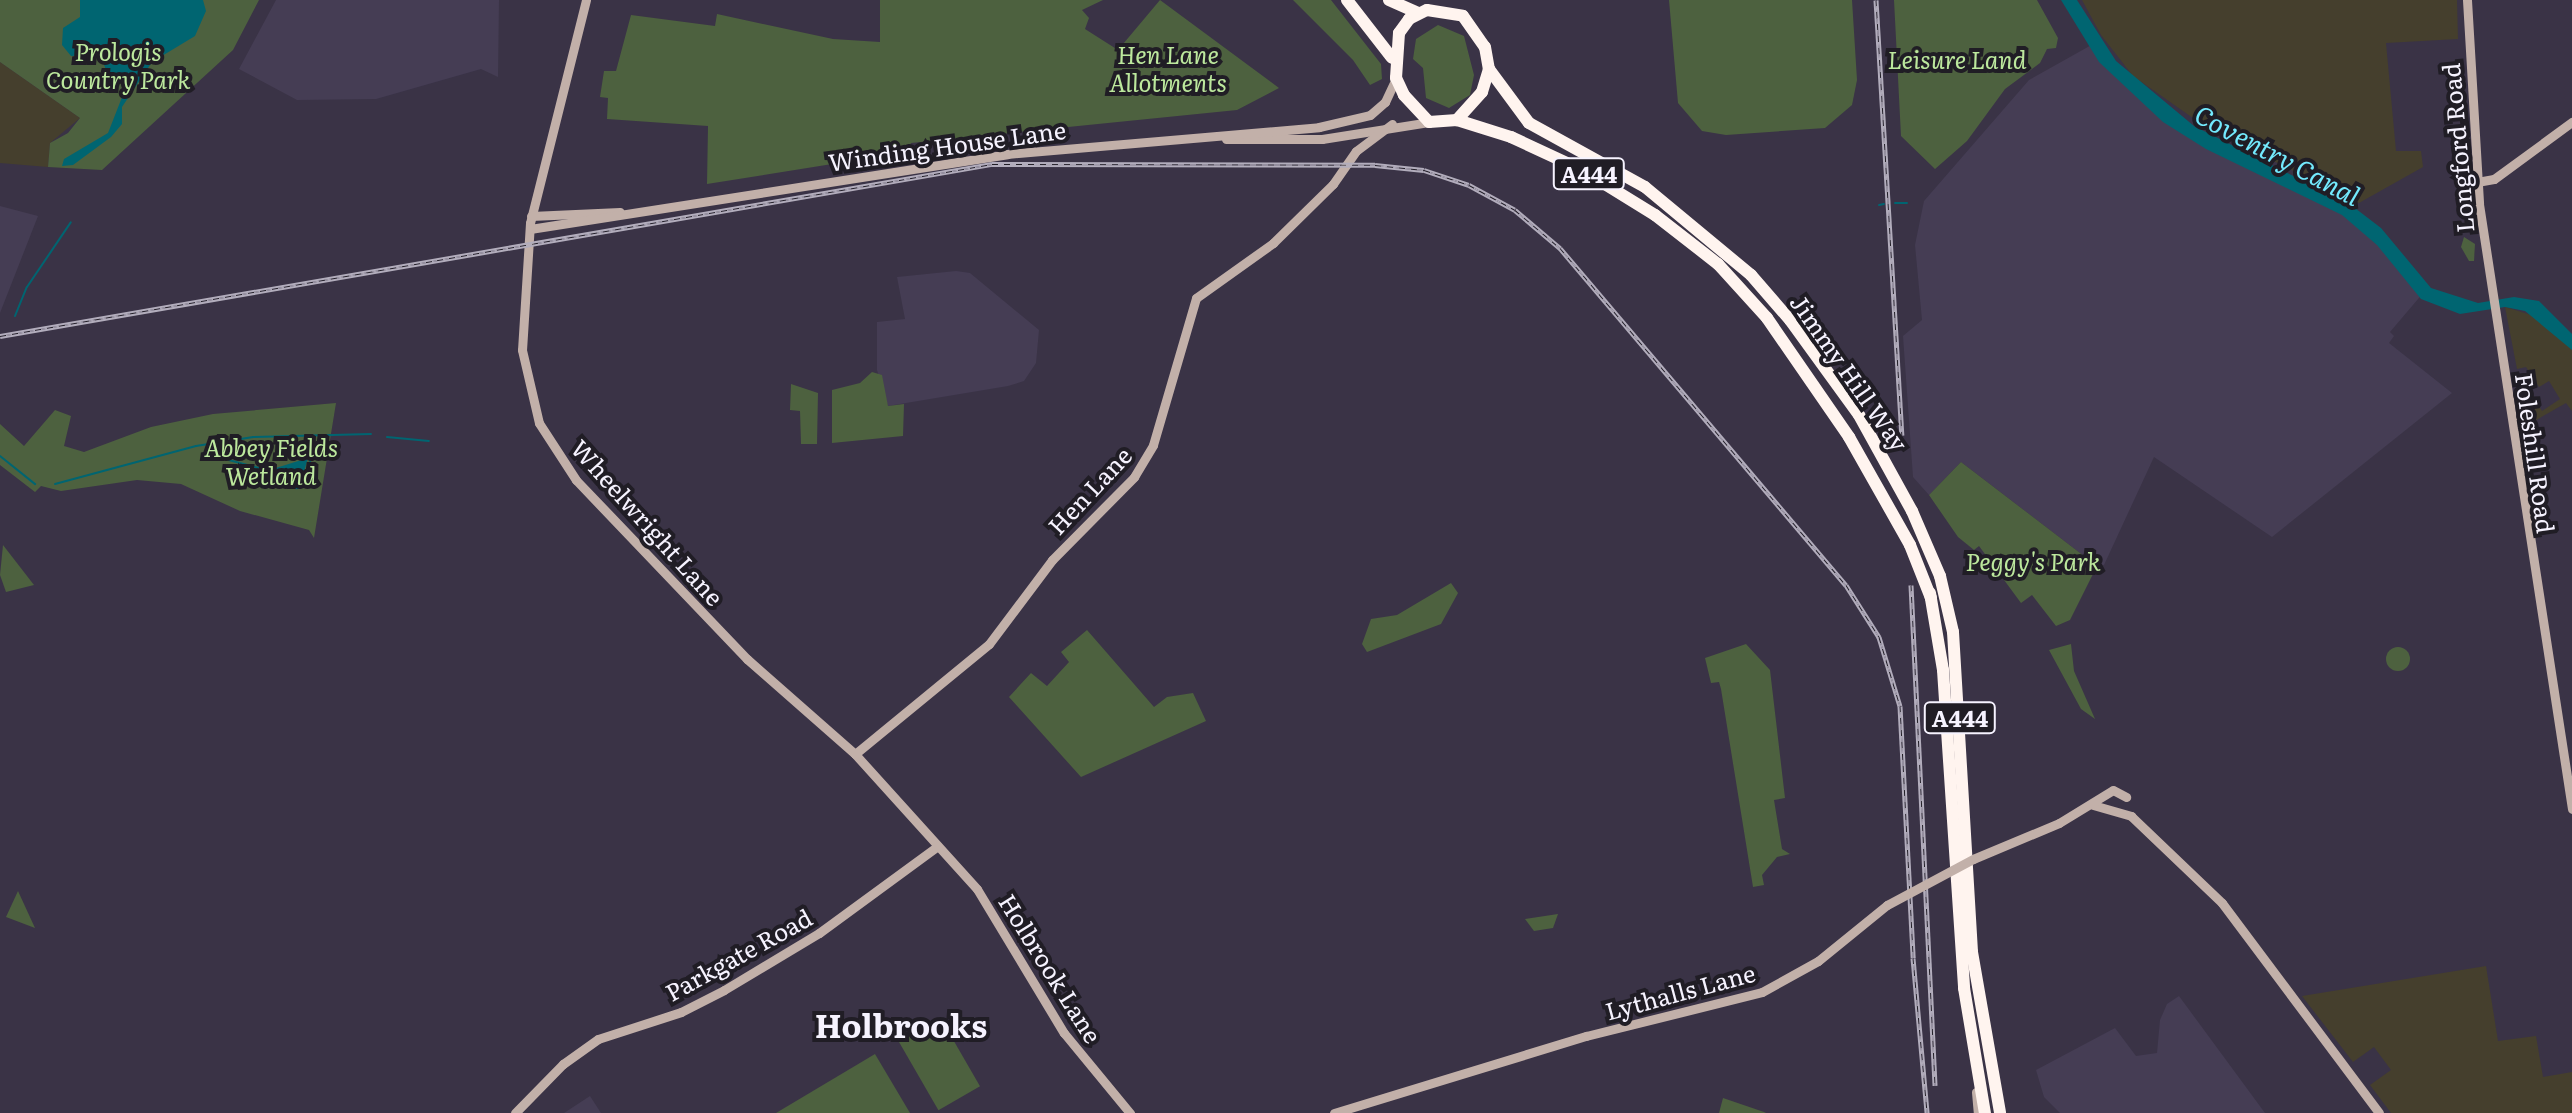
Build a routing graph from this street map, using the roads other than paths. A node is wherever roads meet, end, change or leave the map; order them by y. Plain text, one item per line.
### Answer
1 (586, 0) edge
2 (1347, 0) edge
3 (1389, 0) edge
4 (2467, 0) edge
5 (1418, 13) junction
6 (1394, 61) junction
7 (1489, 69) junction
8 (1396, 78) junction
9 (1370, 115) junction
10 (1457, 120) junction
11 (1429, 122) junction
12 (2572, 122) edge
13 (1392, 124) junction
14 (1360, 132) junction
15 (1202, 137) junction
16 (1356, 151) junction
17 (2477, 182) junction
18 (700, 205) junction
19 (531, 216) junction
20 (530, 229) junction
21 (2492, 292) joint
22 (1859, 415) junction
23 (1895, 478) junction
24 (1881, 494) junction
25 (1931, 598) junction
26 (855, 754) junction
27 (2108, 795) junction
28 (2126, 797) junction
29 (2093, 805) junction
30 (2114, 807) junction
31 (2572, 809) edge
32 (2131, 816) junction
33 (938, 846) junction
34 (1973, 1051) junction
35 (515, 1113) edge
36 (1130, 1113) edge
37 (1334, 1113) edge
38 (1978, 1113) edge
39 (1985, 1113) edge
40 (2000, 1113) edge
41 (2379, 1113) edge

1 - 19 street, Wheelwright Lane
2 - 6 highway
3 - 5 highway
4 - 17 street, Longford Road
5 - 6 highway
5 - 7 highway
6 - 8 highway
7 - 10 highway
7 - 22 highway, Jimmy Hill Way / A444
8 - 9 street
8 - 11 highway
9 - 14 street, Hen Lane
9 - 15 street, Winding House Lane
10 - 11 highway
10 - 24 highway, Jimmy Hill Way / A444
11 - 13 street, Winding House Lane
12 - 17 street
13 - 14 street, Winding House Lane
13 - 16 street, Hen Lane
14 - 15 street, Winding House Lane
14 - 16 street, Hen Lane
15 - 18 street, Winding House Lane
16 - 26 street, Hen Lane
17 - 21 street, Longford Road
18 - 19 street, Winding House Lane
18 - 20 street, Winding House Lane
19 - 20 street, Wheelwright Lane
20 - 26 street, Wheelwright Lane
21 - 31 street, Foleshill Road
22 - 23 highway, Jimmy Hill Way / A444
22 - 24 highway
23 - 25 highway
23 - 40 highway, Jimmy Hill Way / A444
24 - 25 highway, A444
25 - 34 highway, A444
26 - 33 street, Wheelwright Lane
27 - 28 street
27 - 29 street, Lythalls Lane
27 - 30 street
28 - 30 street
28 - 32 street
29 - 30 street
29 - 37 street, Lythalls Lane, bridge
30 - 32 street
32 - 41 street
33 - 35 street, Parkgate Road
33 - 36 street, Holbrook Lane
34 - 38 street
34 - 39 highway, A444

